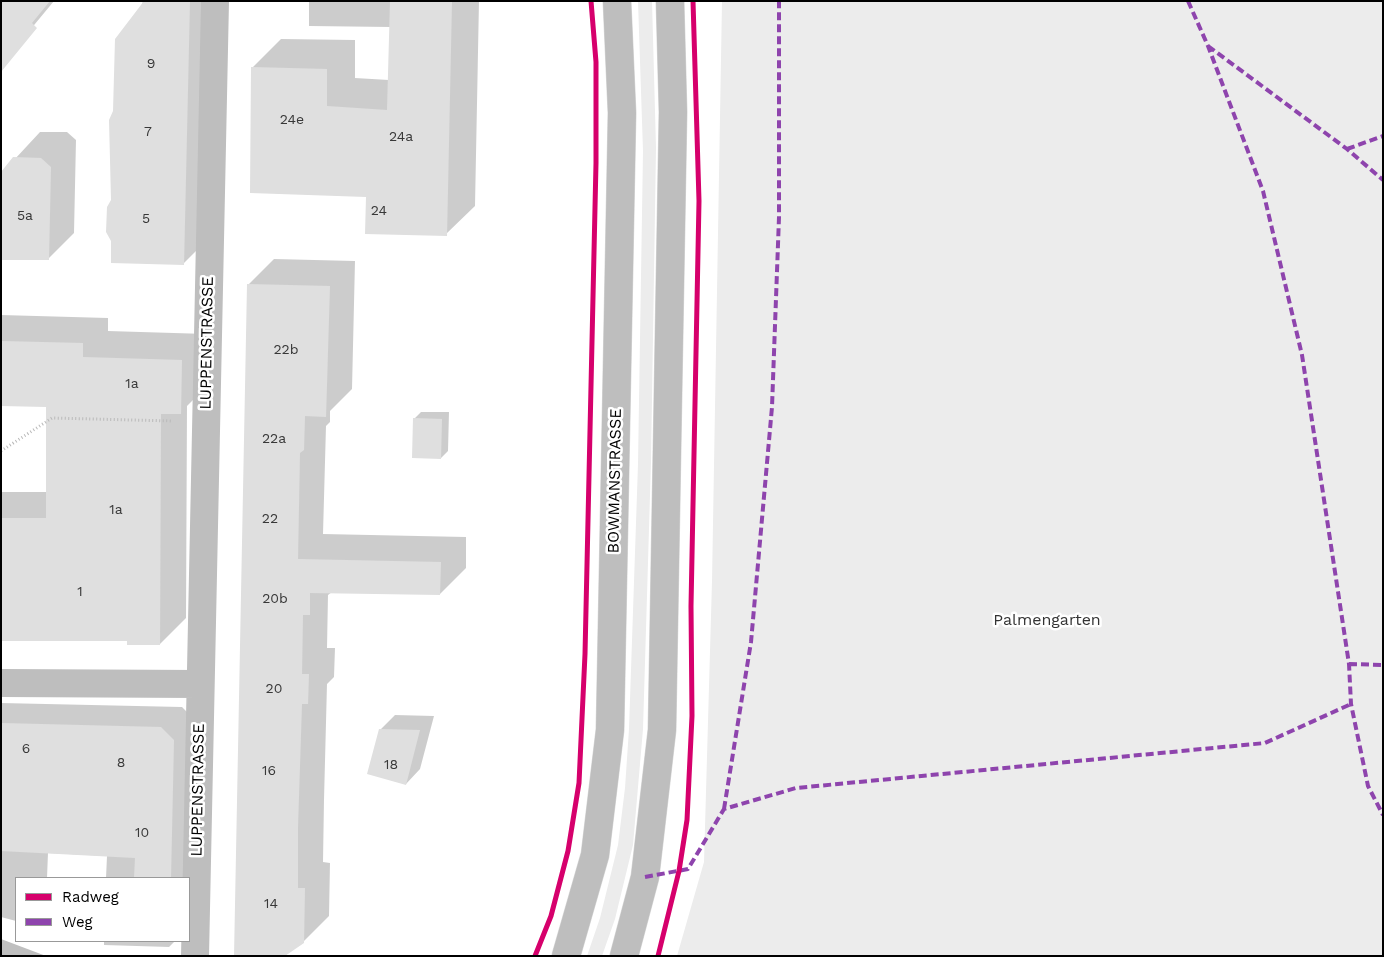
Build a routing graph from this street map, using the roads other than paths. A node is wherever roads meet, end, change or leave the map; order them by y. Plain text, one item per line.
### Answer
1 (215, 1) edge
2 (617, 1) edge
3 (670, 1) edge
4 (1, 683) edge
5 (199, 684) junction
6 (195, 956) edge
7 (566, 956) edge
8 (624, 956) edge

1 - 5 main road, LUPPENSTRASSE
2 - 7 main road, BOWMANSTRASSE
3 - 8 main road
4 - 5 main road
5 - 6 main road, LUPPENSTRASSE

